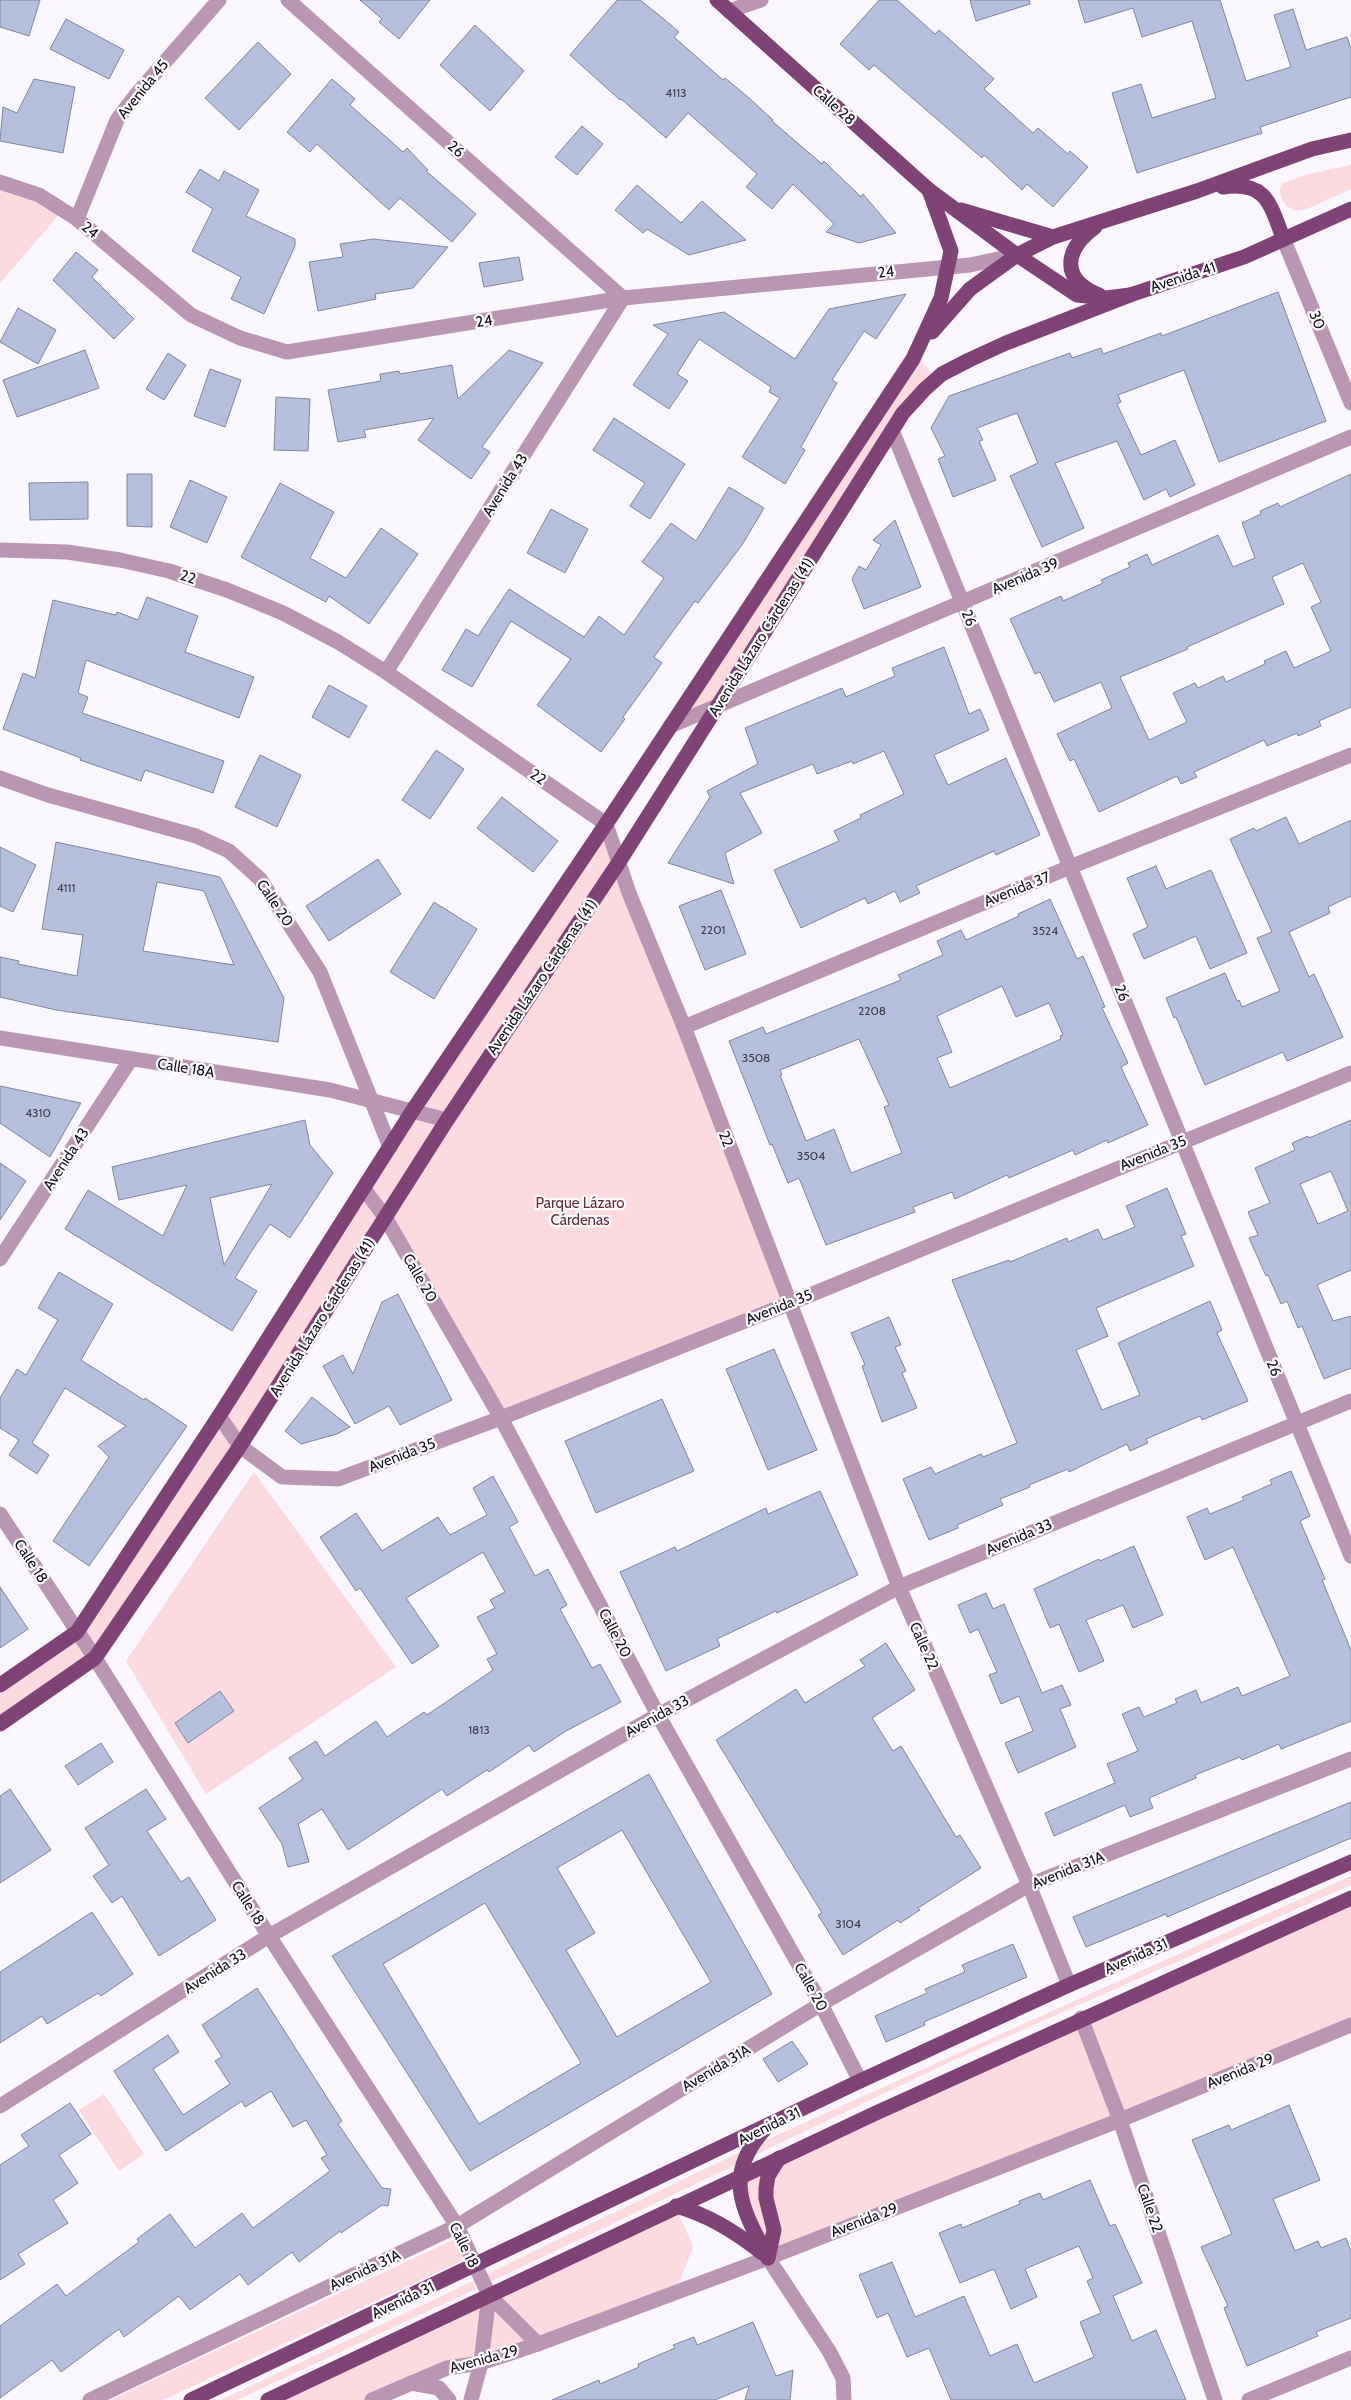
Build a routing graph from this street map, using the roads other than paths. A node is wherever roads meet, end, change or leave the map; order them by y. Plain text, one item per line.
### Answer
1 (219, 0) edge
2 (288, 0) edge
3 (717, 0) edge
4 (762, 0) edge
5 (730, 11) junction
6 (1351, 140) edge
7 (0, 182) edge
8 (929, 190) junction
9 (1197, 190) junction
10 (954, 208) junction
11 (1351, 209) edge
12 (77, 219) junction
13 (1102, 222) junction
14 (1053, 237) junction
15 (1284, 238) junction
16 (1017, 255) junction
17 (949, 266) junction
18 (1130, 295) junction
19 (623, 298) junction
20 (1106, 298) junction
21 (917, 351) junction
22 (1351, 403) edge
23 (892, 430) junction
24 (1351, 437) edge
25 (0, 550) edge
26 (963, 602) junction
27 (386, 672) junction
28 (718, 705) junction
29 (670, 726) junction
30 (1351, 755) edge
31 (0, 778) edge
32 (606, 824) junction
33 (619, 862) junction
34 (1070, 867) junction
35 (684, 1027) junction
36 (0, 1038) edge
37 (131, 1059) junction
38 (1351, 1073) edge
39 (372, 1100) junction
40 (413, 1110) junction
41 (447, 1120) junction
42 (1182, 1141) junction
43 (390, 1147) junction
44 (364, 1189) junction
45 (385, 1217) junction
46 (0, 1259) edge
47 (788, 1304) junction
48 (1351, 1401) edge
49 (219, 1416) junction
50 (500, 1418) junction
51 (1297, 1422) junction
52 (240, 1446) junction
53 (0, 1514) edge
54 (1351, 1556) edge
55 (898, 1587) junction
56 (77, 1632) junction
57 (95, 1658) junction
58 (0, 1685) edge
59 (658, 1715) junction
60 (0, 1724) edge
61 (1351, 1759) edge
62 (1351, 1862) edge
63 (1029, 1885) junction
64 (1351, 1898) edge
65 (269, 1936) junction
66 (1069, 1985) junction
67 (821, 2004) junction
68 (1081, 2018) junction
69 (1351, 2025) edge
70 (860, 2081) junction
71 (0, 2106) edge
72 (1120, 2120) junction
73 (767, 2127) junction
74 (779, 2158) junction
75 (738, 2177) junction
76 (676, 2206) junction
77 (457, 2226) junction
78 (768, 2258) junction
79 (475, 2266) junction
80 (489, 2295) junction
81 (538, 2344) junction
82 (1351, 2358) edge
83 (481, 2363) junction
84 (411, 2383) junction
85 (90, 2400) edge
86 (191, 2400) edge
87 (268, 2400) edge
88 (372, 2400) edge
89 (449, 2400) edge
90 (471, 2400) edge
91 (844, 2400) edge
92 (1215, 2400) edge
93 (1249, 2400) edge

1 - 12 street, Avenida 45
2 - 19 street, 26
3 - 5 main road, Calle 28
4 - 5 street
5 - 8 main road, Calle 28
6 - 9 main road
7 - 12 street, 24
8 - 10 main road, Calle 28
8 - 17 main road, Avenida Lázaro Cárdenas (41)
9 - 13 main road
9 - 15 main road
10 - 14 main road, Calle 28
10 - 16 main road, Calle 28
11 - 15 main road, Avenida 41
12 - 19 street, 24
13 - 14 main road
13 - 20 main road
14 - 16 main road, Avenida Lázaro Cárdenas (41)
15 - 18 main road, Avenida 41
15 - 22 street, 30
16 - 17 street, 24
16 - 20 main road, Avenida 41
16 - 21 main road, Avenida Lázaro Cárdenas (41)
17 - 19 street, 24
17 - 21 main road, Avenida Lázaro Cárdenas (41)
18 - 20 main road, Avenida 41
18 - 23 main road, Avenida Lázaro Cárdenas (41)
19 - 27 street, Avenida 43
21 - 29 main road, Avenida Lázaro Cárdenas (41)
23 - 26 street, 26
23 - 28 main road, Avenida Lázaro Cárdenas (41)
24 - 26 street, Avenida 39
25 - 27 street, 22
26 - 28 street, Avenida 39
26 - 34 street, 26
27 - 32 street, 22
28 - 29 street, Avenida 39
28 - 33 main road, Avenida Lázaro Cárdenas (41)
29 - 32 main road, Avenida Lázaro Cárdenas (41)
30 - 34 street, Avenida 37
31 - 39 street, Calle 20
32 - 33 street, 22
32 - 40 main road, Avenida Lázaro Cárdenas (41)
33 - 35 street, 22
33 - 41 main road, Avenida Lázaro Cárdenas (41)
34 - 35 street, Avenida 37
34 - 42 street, 26
35 - 47 street, 22
36 - 37 street, Calle 18A
37 - 39 street, Calle 18A
37 - 46 street, Avenida 43
38 - 42 street, Avenida 35
39 - 40 street
39 - 43 street, Calle 20
40 - 41 street
40 - 43 main road, Avenida Lázaro Cárdenas (41)
41 - 45 main road, Avenida Lázaro Cárdenas (41)
42 - 47 street, Avenida 35
42 - 51 street, 26
43 - 44 main road, Avenida Lázaro Cárdenas (41)
44 - 45 street, Calle 20
44 - 49 main road, Avenida Lázaro Cárdenas (41)
45 - 50 street, Calle 20
45 - 52 main road, Avenida Lázaro Cárdenas (41)
47 - 50 street, Avenida 35
47 - 55 street, Calle 22
48 - 51 street, Avenida 33
49 - 52 street, Avenida 35
49 - 56 main road, Avenida Lázaro Cárdenas (41)
50 - 52 street, Avenida 35
50 - 59 street, Calle 20
51 - 54 street, 26
51 - 55 street, Avenida 33
52 - 57 main road, Avenida Lázaro Cárdenas (41)
53 - 56 street, Calle 18
55 - 59 street, Avenida 33
55 - 63 street, Calle 22
56 - 57 street, Calle 18
56 - 58 main road, Avenida Lázaro Cárdenas (41)
57 - 60 main road, Avenida Lázaro Cárdenas (41)
57 - 65 street, Calle 18
59 - 65 street, Avenida 33
59 - 67 street, Calle 20
61 - 63 street, Avenida 31A
62 - 66 main road, Avenida 31
63 - 66 street, Calle 22
63 - 67 street, Avenida 31A
64 - 68 main road
65 - 71 street, Avenida 33
65 - 77 street, Calle 18
66 - 70 main road, Avenida 31
67 - 70 street, Calle 20
67 - 77 street, Avenida 31A
68 - 72 street, Calle 22
68 - 74 main road
69 - 72 street, Avenida 29
70 - 73 main road, Avenida 31
72 - 78 street, Avenida 29
72 - 92 street, Calle 22
73 - 75 main road
73 - 79 main road, Avenida 31
74 - 75 main road
74 - 78 main road
75 - 76 main road
75 - 78 main road
76 - 78 main road
76 - 80 main road
77 - 79 street, Calle 18
77 - 85 street, Avenida 31A
78 - 81 street, Avenida 29
78 - 91 street
79 - 80 street, Calle 18
79 - 86 main road, Avenida 31
80 - 81 street, Calle 18
80 - 83 street
80 - 87 main road
81 - 83 street, Avenida 29
82 - 93 street
83 - 84 street, Avenida 29
83 - 90 street
84 - 88 street, Avenida 29
84 - 89 street

